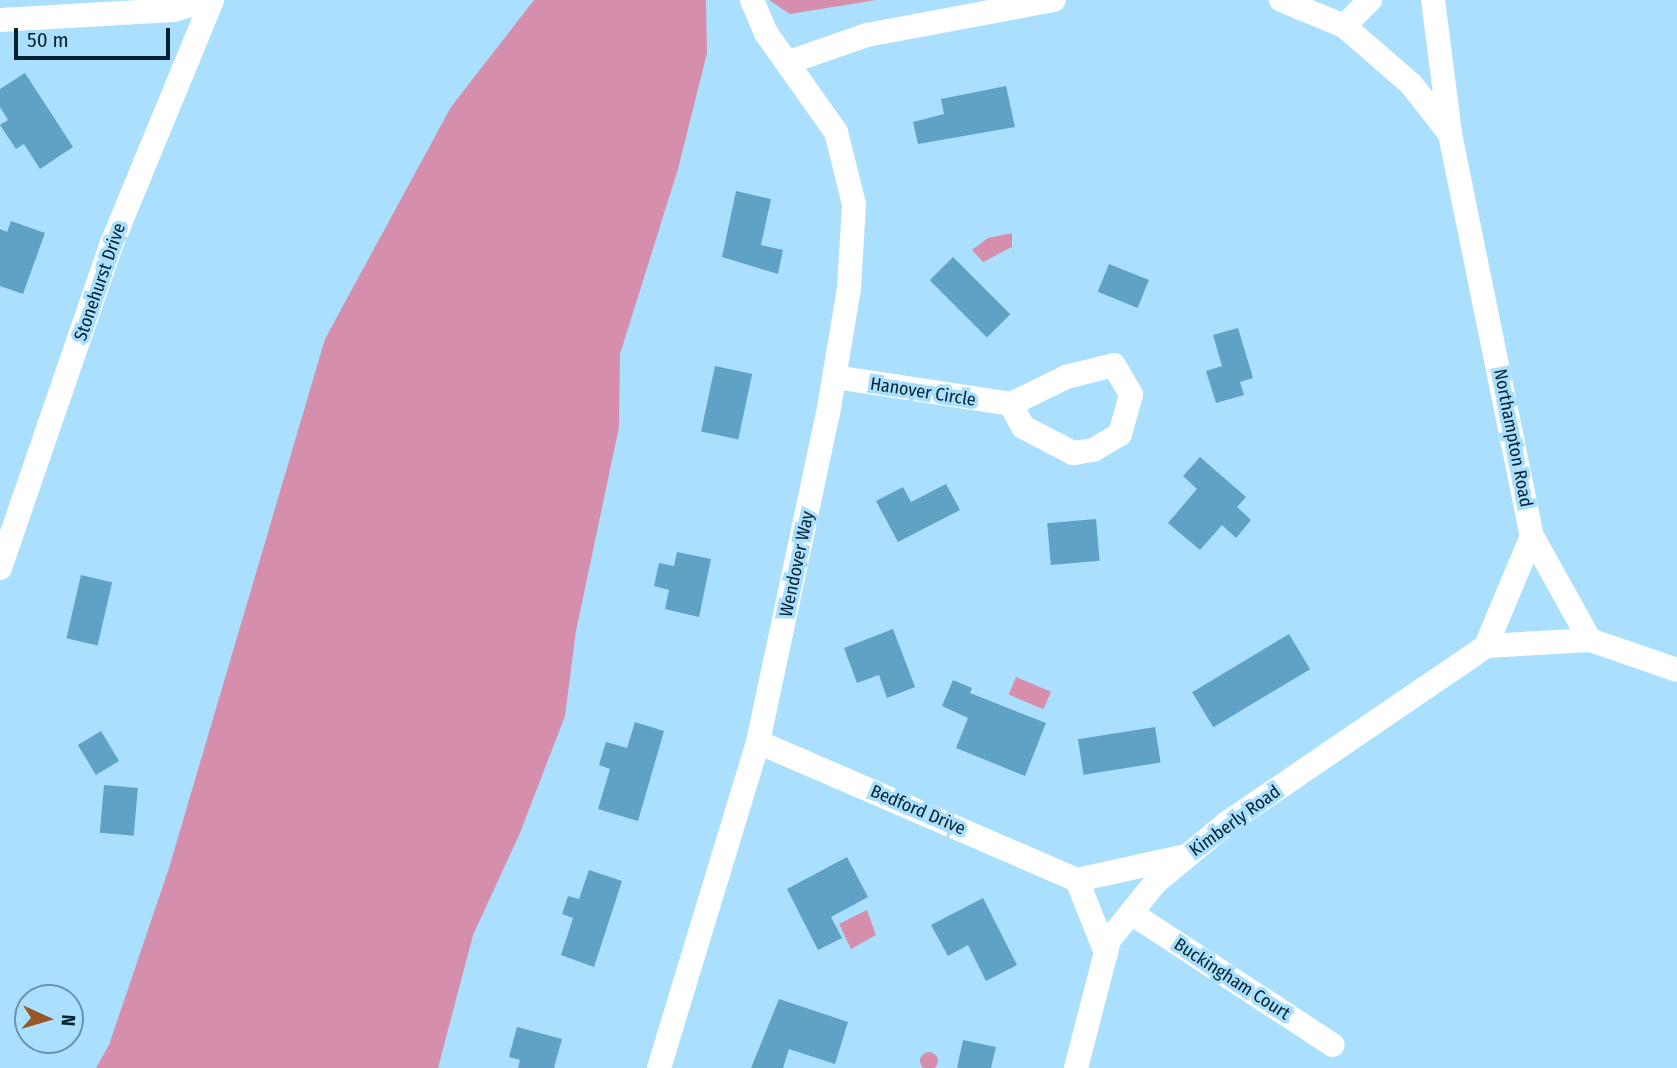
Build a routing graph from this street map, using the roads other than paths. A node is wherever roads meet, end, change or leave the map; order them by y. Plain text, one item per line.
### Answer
1 (209, 0) edge
2 (752, 0) edge
3 (1054, 0) edge
4 (1281, 0) edge
5 (1370, 0) edge
6 (1433, 0) edge
7 (0, 20) edge
8 (1344, 26) junction
9 (789, 62) junction
10 (1450, 134) junction
11 (835, 377) junction
12 (1012, 404) junction
13 (1532, 536) junction
14 (0, 568) edge
15 (1590, 640) junction
16 (1486, 646) junction
17 (1677, 670) edge
18 (758, 742) junction
19 (1189, 855) junction
20 (1077, 880) junction
21 (1131, 913) junction
22 (1106, 954) junction
23 (1333, 1045) dead end
24 (659, 1068) edge
25 (1076, 1068) edge

1 - 7 street
1 - 14 street, Stonehurst Drive
2 - 9 street
3 - 9 street
4 - 8 street, Northampton Road
5 - 8 street
6 - 10 street, Northampton Road
8 - 10 street, Northampton Road
9 - 11 street, Wendover Way
10 - 13 street, Northampton Road
11 - 12 street, Hanover Circle
11 - 18 street, Wendover Way
12 - 12 street
13 - 15 street, Northampton Road
13 - 16 street
15 - 16 street
15 - 17 street
16 - 19 street, Kimberly Road
18 - 20 street, Bedford Drive
18 - 24 street, Wendover Way
19 - 20 street
19 - 21 street, Kimberly Road
20 - 22 street
21 - 22 street, Kimberly Road
21 - 23 street, Buckingham Court
22 - 25 street, Kimberly Road

